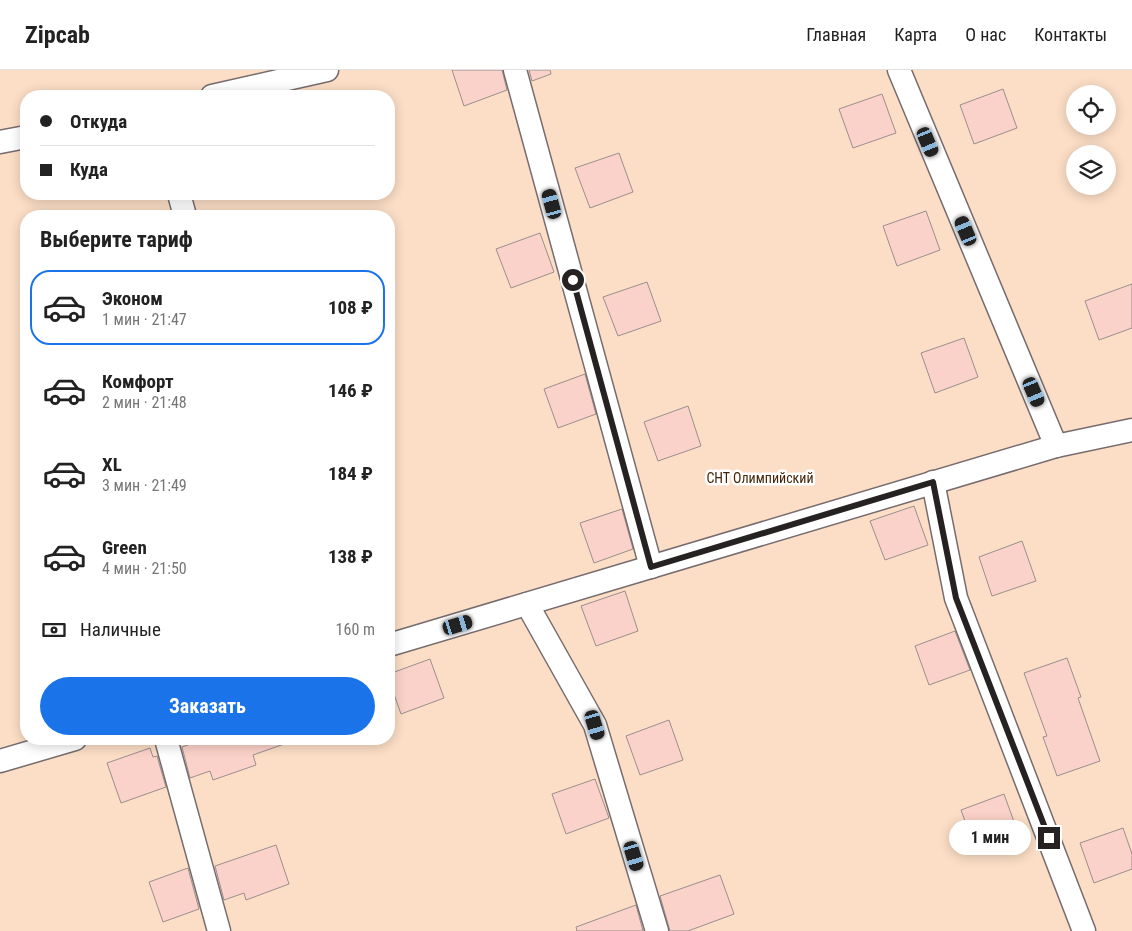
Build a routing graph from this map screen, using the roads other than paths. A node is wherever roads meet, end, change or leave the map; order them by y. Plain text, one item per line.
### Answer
1 (327, 70) edge
2 (515, 70) edge
3 (898, 70) edge
4 (239, 90) edge
5 (20, 138) edge
6 (0, 142) edge
7 (1132, 430) edge
8 (1056, 446) junction
9 (933, 482) junction
10 (651, 567) junction
11 (527, 604) junction
12 (395, 643) edge
13 (55, 745) edge
14 (168, 745) edge
15 (0, 761) edge
16 (219, 931) edge
17 (657, 931) edge
18 (1084, 931) edge

1 - 4 lane
2 - 10 lane
3 - 8 lane
5 - 6 lane
7 - 8 lane
8 - 9 lane
9 - 10 lane
9 - 18 lane
10 - 11 lane
11 - 12 lane
11 - 17 lane
13 - 15 lane
14 - 16 lane

